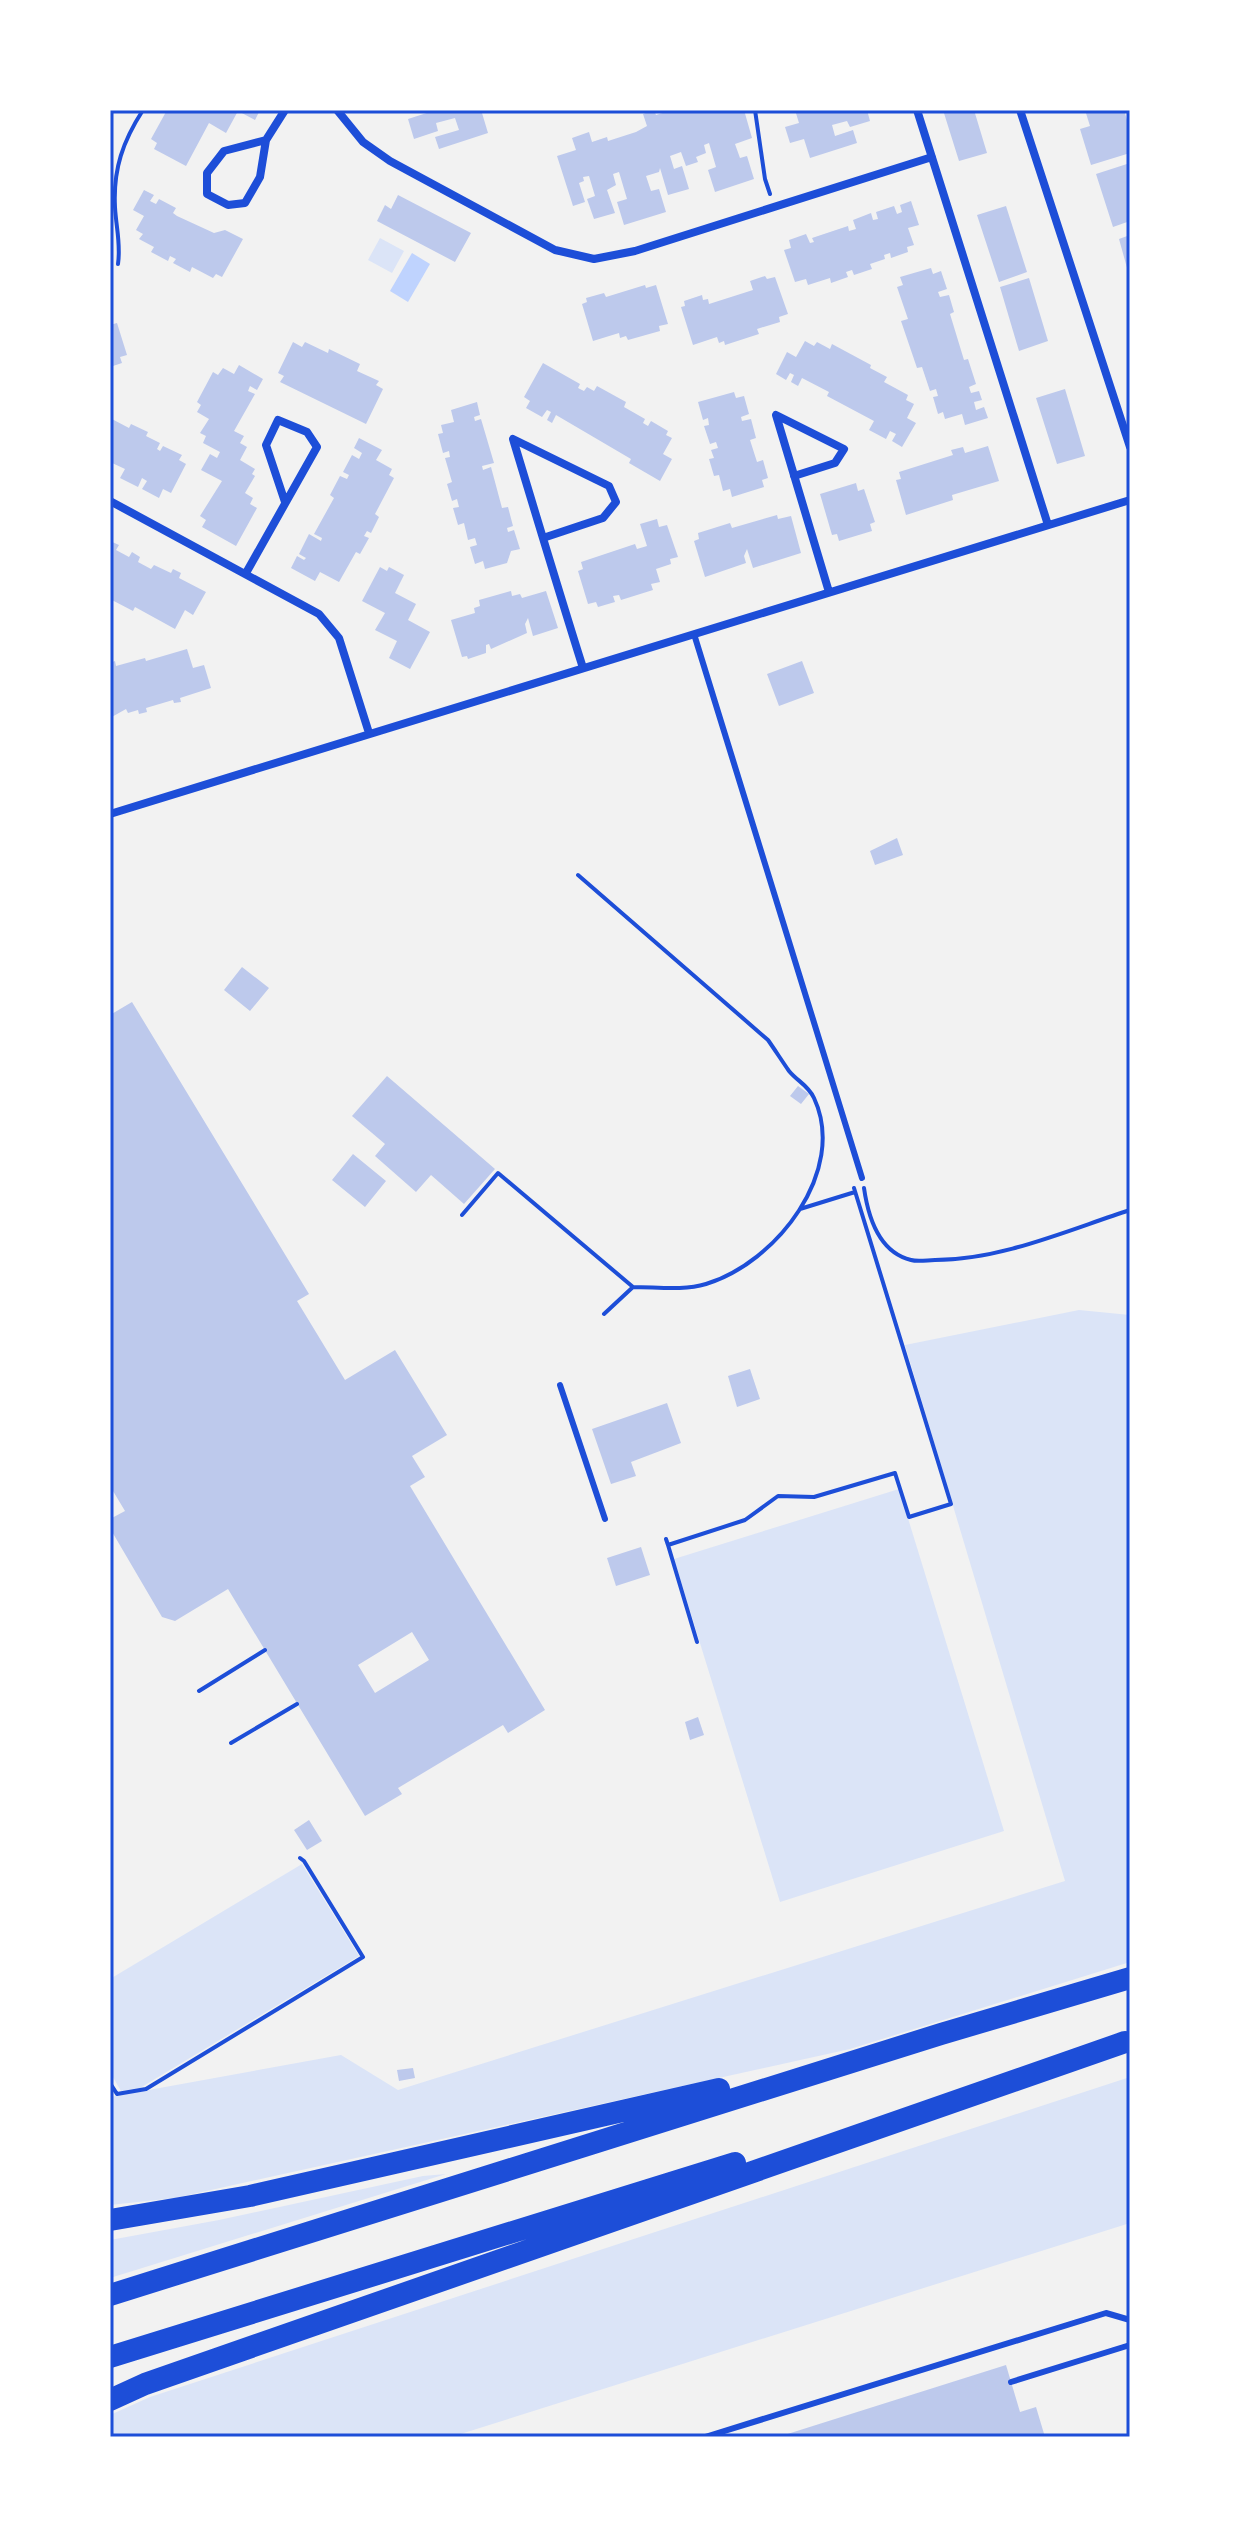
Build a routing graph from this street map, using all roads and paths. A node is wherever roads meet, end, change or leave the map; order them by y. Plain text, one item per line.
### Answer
1 (143, 110) edge
2 (285, 110) edge
3 (337, 110) edge
4 (755, 110) edge
5 (917, 110) edge
6 (1020, 110) edge
7 (266, 140) junction
8 (932, 157) junction
9 (775, 208) junction
10 (118, 264) dead end
11 (1130, 447) edge
12 (794, 476) junction
13 (1130, 500) edge
14 (110, 501) edge
15 (285, 502) junction
16 (1048, 525) junction
17 (543, 538) junction
18 (246, 573) junction
19 (829, 592) junction
20 (694, 634) junction
21 (583, 668) junction
22 (369, 733) junction
23 (110, 814) edge
24 (578, 875) dead end
25 (850, 1178) dead end
26 (862, 1178) joint
27 (855, 1192) junction
28 (800, 1209) junction
29 (1130, 1210) edge
30 (462, 1215) dead end
31 (633, 1287) junction
32 (604, 1314) dead end
33 (560, 1385) dead end
34 (605, 1519) dead end
35 (697, 1642) dead end
36 (265, 1650) dead end
37 (199, 1691) dead end
38 (297, 1704) dead end
39 (231, 1743) dead end
40 (300, 1858) dead end
41 (1130, 1978) edge
42 (941, 2034) junction
43 (1127, 2041) edge
44 (110, 2083) edge
45 (110, 2220) edge
46 (110, 2295) edge
47 (1130, 2320) edge
48 (1130, 2345) edge
49 (110, 2357) edge
50 (1011, 2382) dead end
51 (110, 2400) edge
52 (705, 2437) edge

1 - 10 path
2 - 7 street
3 - 9 street
4 - 9 path
5 - 8 street
6 - 11 street
7 - 7 street
8 - 9 street
8 - 16 street
12 - 12 street
12 - 19 street
13 - 16 street
14 - 18 street
15 - 15 street
15 - 18 street
16 - 19 street
17 - 17 street
17 - 21 street
18 - 22 street
19 - 20 street
20 - 21 street
20 - 26 lane
21 - 22 street
22 - 23 street
24 - 28 path
25 - 27 path
26 - 29 path
27 - 28 path
27 - 35 path
28 - 31 path
30 - 31 path
31 - 32 path
33 - 34 lane
36 - 37 path
38 - 39 path
40 - 44 path
41 - 42 highway
42 - 45 highway
42 - 46 highway
43 - 49 highway
43 - 51 highway
47 - 52 lane
48 - 50 lane

